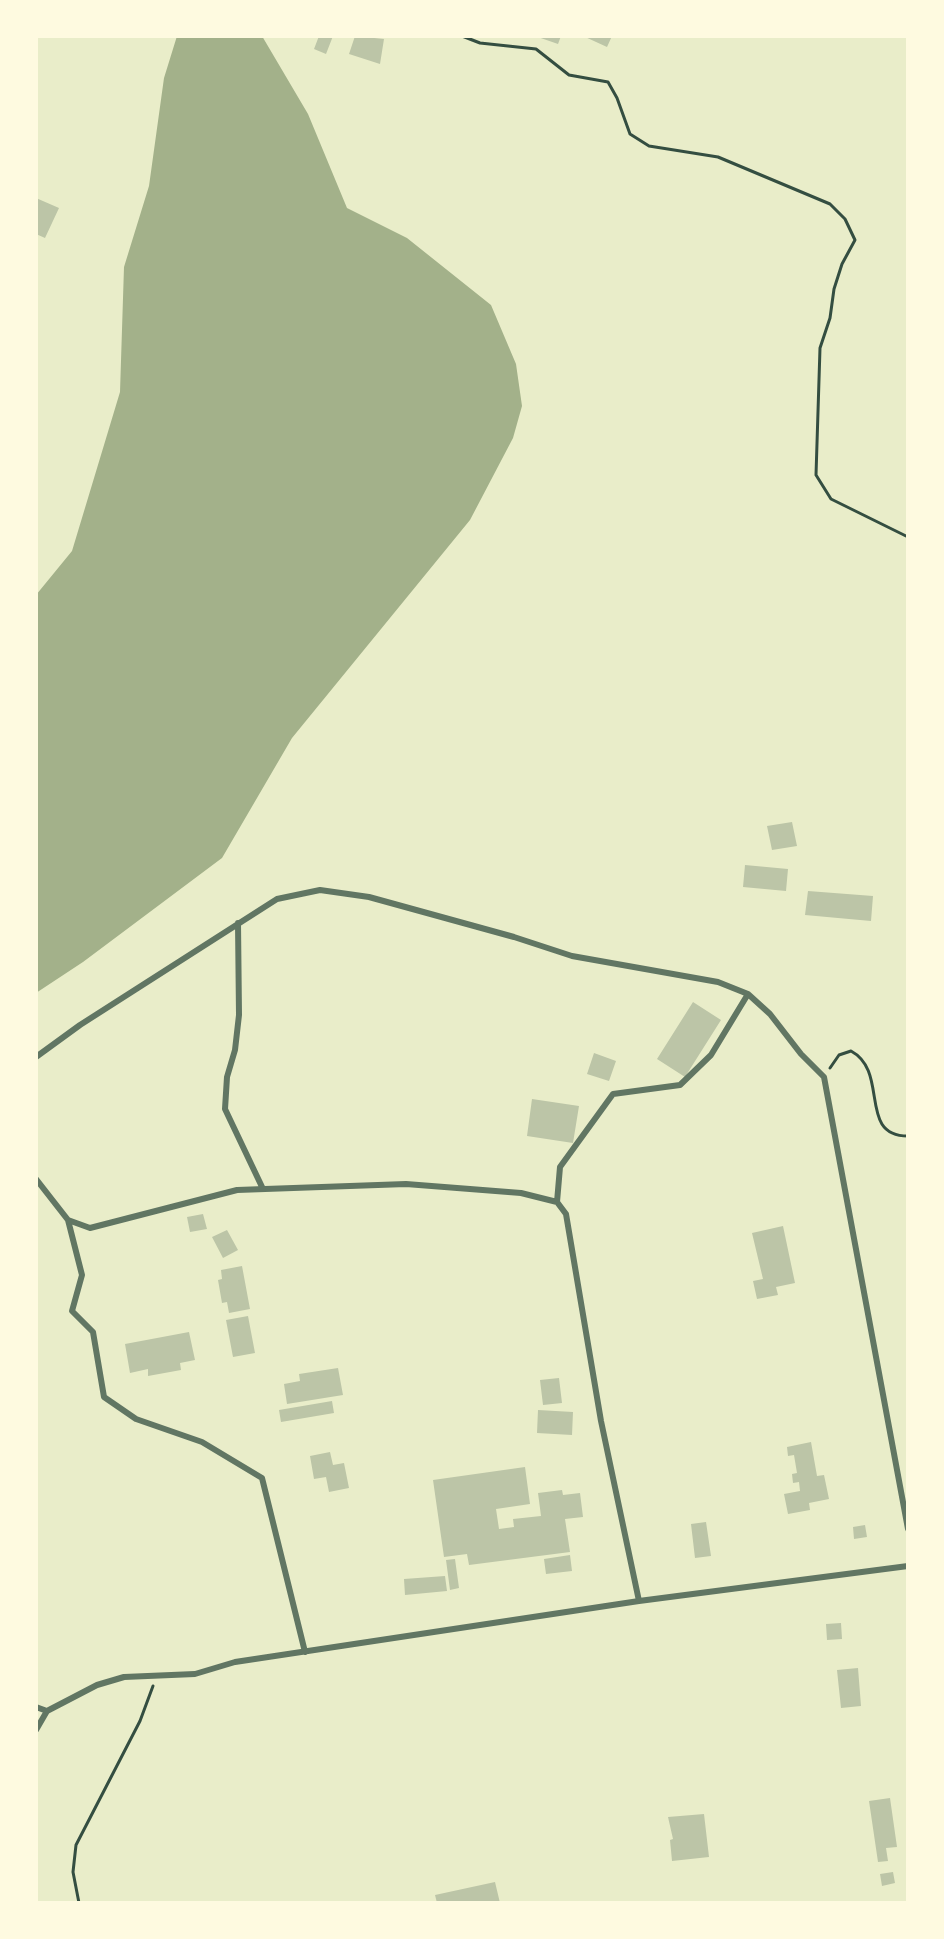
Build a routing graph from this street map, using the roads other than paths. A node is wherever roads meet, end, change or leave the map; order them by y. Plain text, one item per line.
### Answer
1 (238, 923) junction
2 (748, 994) junction
3 (36, 1057) edge
4 (36, 1179) edge
5 (263, 1189) junction
6 (557, 1202) junction
7 (68, 1220) junction
8 (908, 1529) edge
9 (908, 1566) edge
10 (639, 1601) junction
11 (306, 1652) junction
12 (36, 1707) edge
13 (47, 1711) junction
14 (36, 1730) edge

1 - 2 street
1 - 3 street
1 - 5 street
2 - 6 street
2 - 8 street
4 - 7 street
5 - 6 street
5 - 7 street
6 - 10 street
7 - 11 street
9 - 10 street
10 - 11 street
11 - 13 street
12 - 13 street
13 - 14 street

